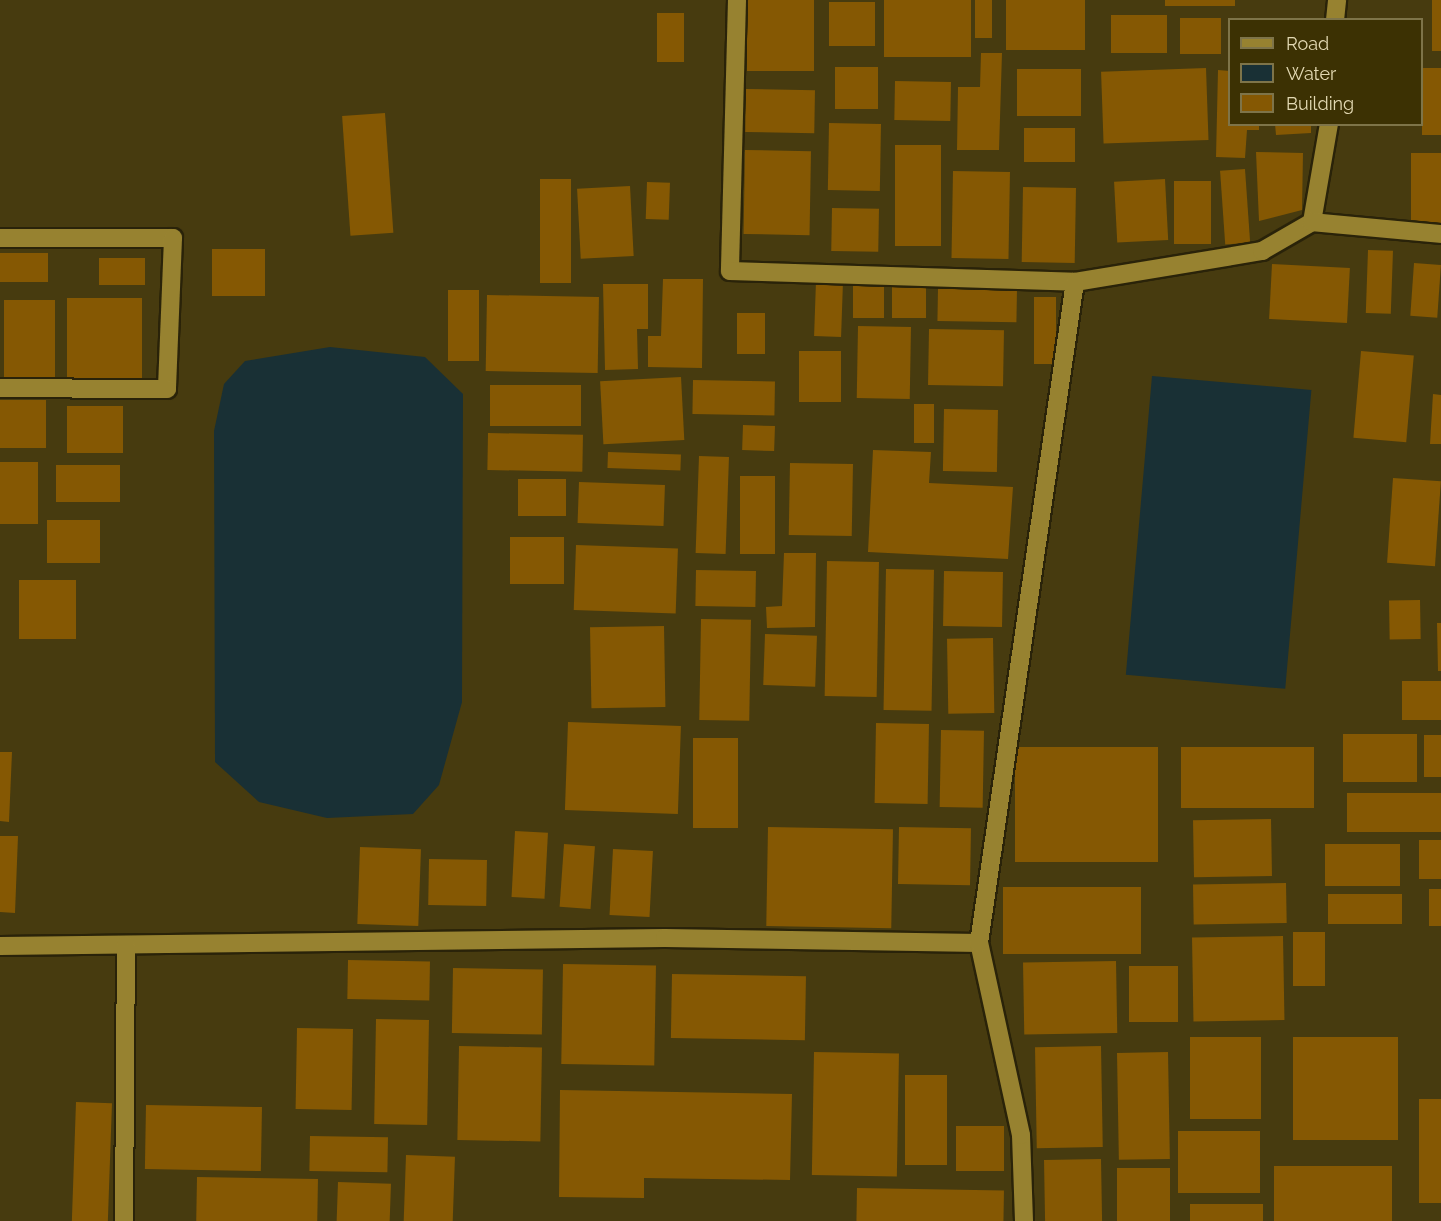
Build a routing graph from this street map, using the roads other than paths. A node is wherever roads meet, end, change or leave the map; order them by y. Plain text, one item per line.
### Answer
1 (737, 0) edge
2 (1336, 0) edge
3 (1335, 18) edge
4 (1329, 126) edge
5 (1312, 222) junction
6 (1441, 234) edge
7 (0, 238) edge
8 (1075, 282) junction
9 (0, 388) edge
10 (979, 943) junction
11 (126, 945) junction
12 (0, 946) edge
13 (124, 1221) edge
14 (1024, 1221) edge

1 - 8 street
2 - 3 street
4 - 5 street
5 - 6 street
5 - 8 street
7 - 9 street
8 - 10 street
10 - 11 street
10 - 14 street
11 - 12 street
11 - 13 street

